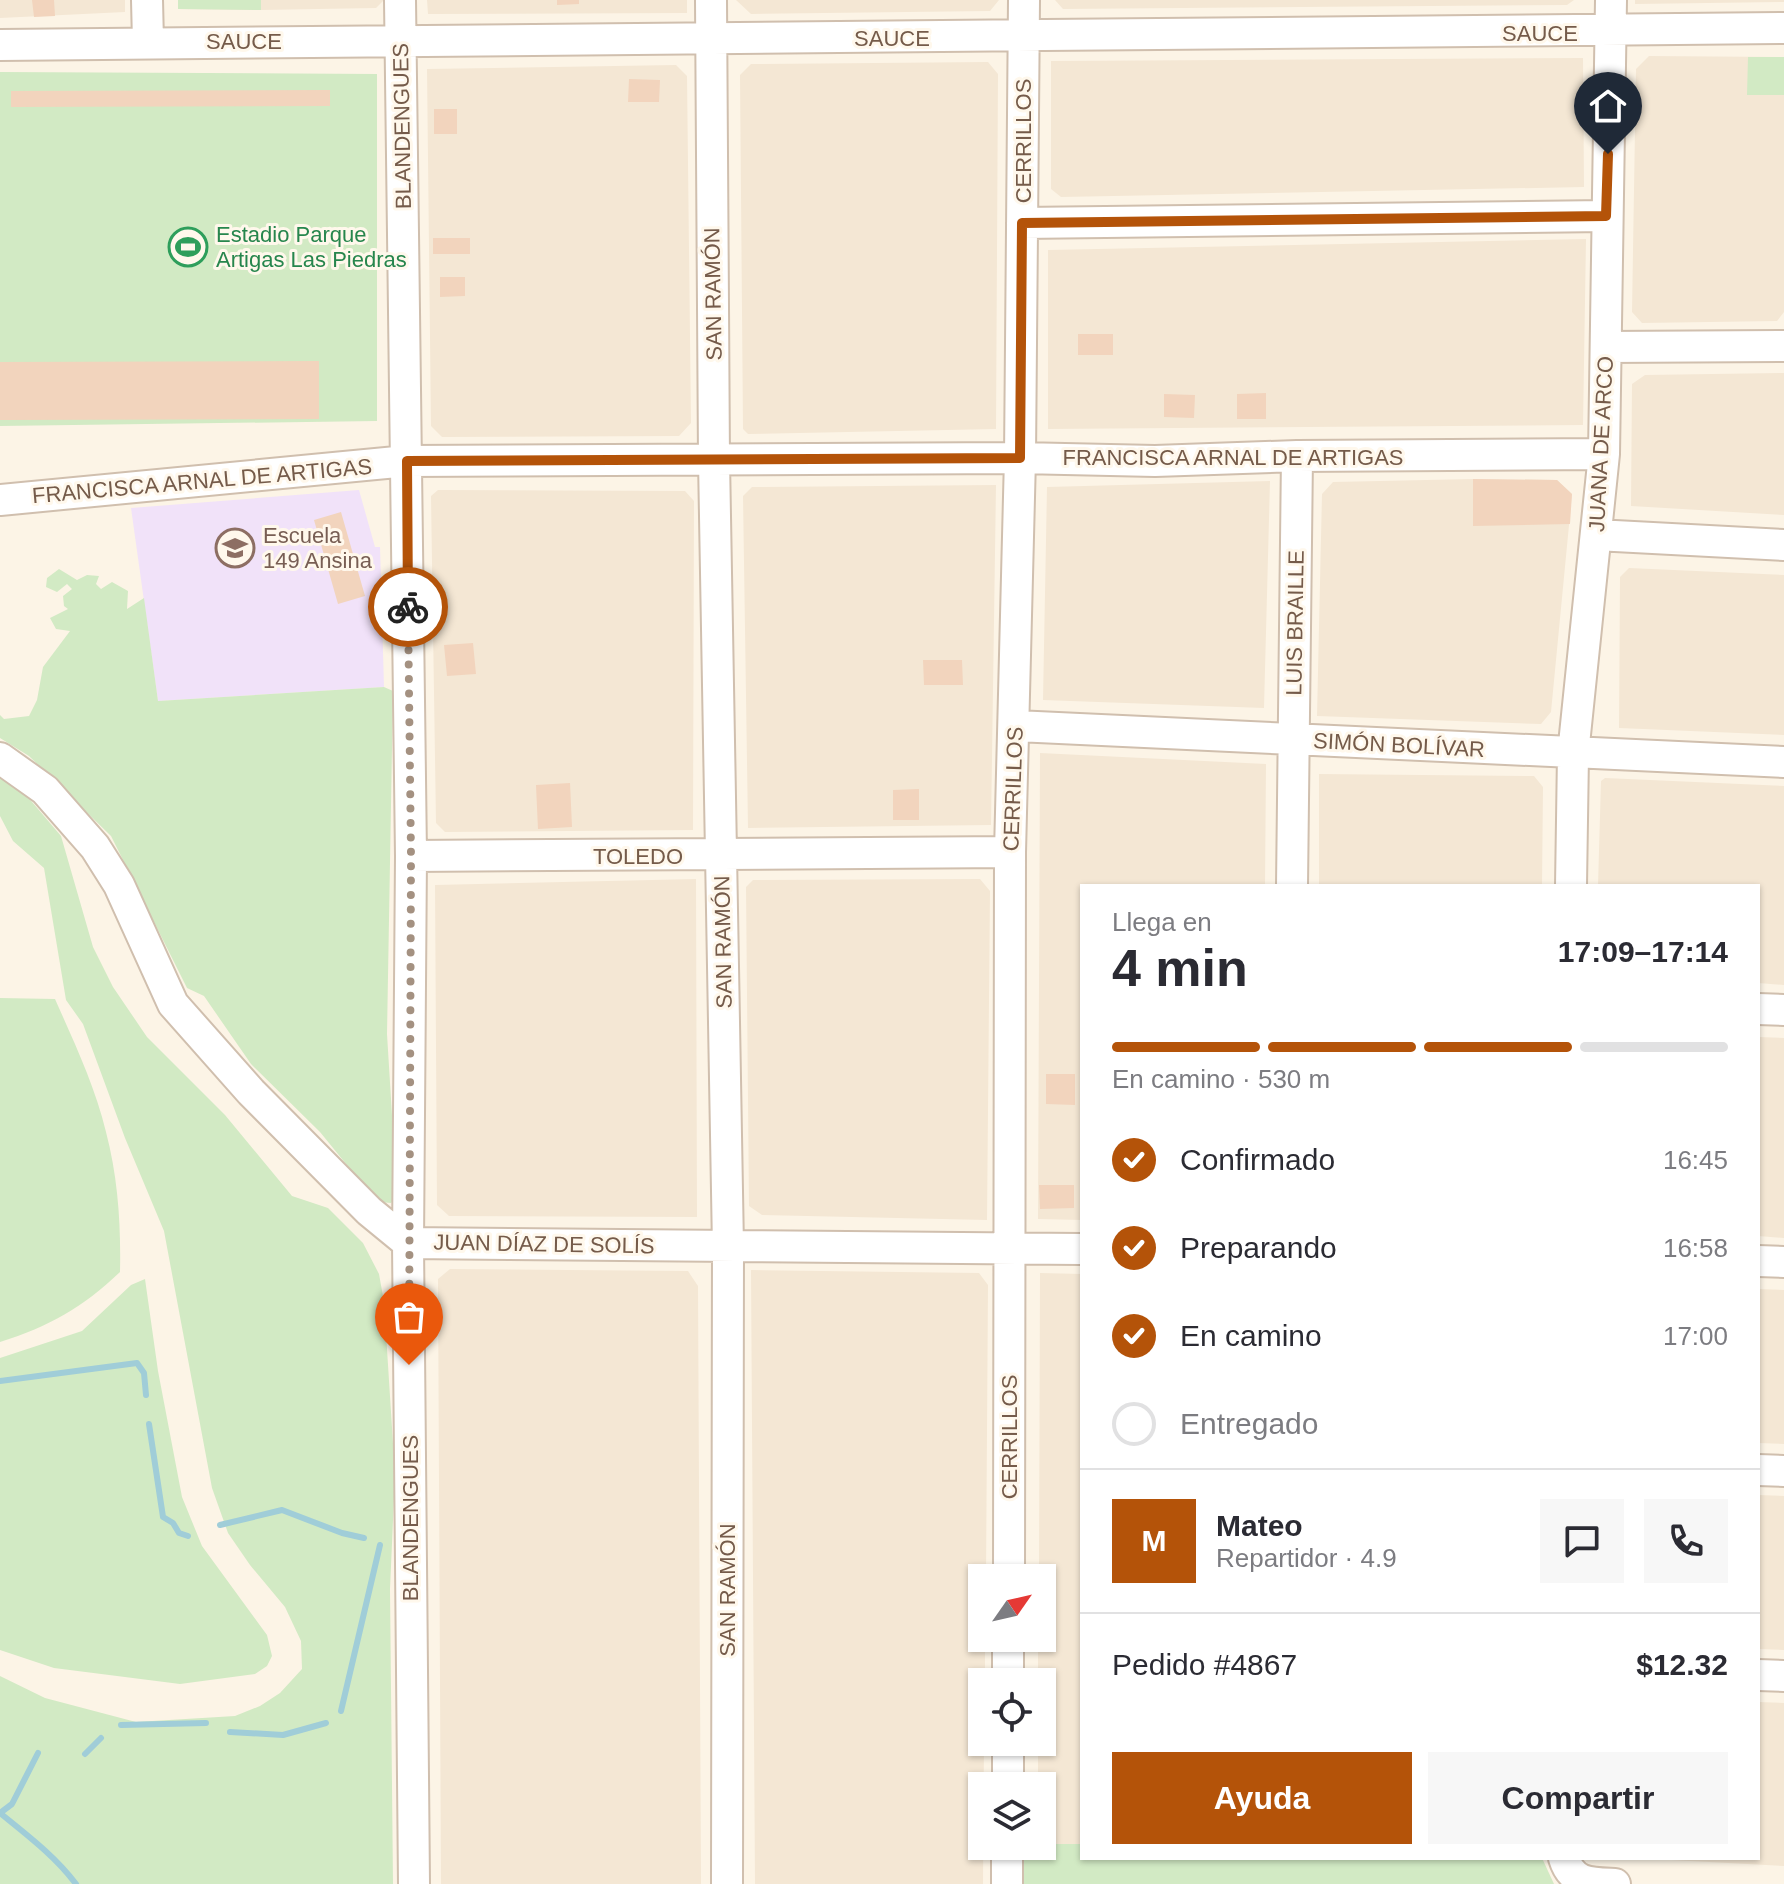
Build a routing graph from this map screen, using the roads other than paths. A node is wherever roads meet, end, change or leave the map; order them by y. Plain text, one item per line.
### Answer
1 (147, 0) edge
2 (400, 0) edge
3 (711, 0) edge
4 (1024, 0) edge
5 (1611, 0) edge
6 (1784, 28) edge
7 (1610, 32) junction
8 (1024, 37) junction
9 (710, 39) junction
10 (400, 41) junction
11 (148, 42) junction
12 (0, 45) edge
13 (1606, 216) junction
14 (1022, 223) junction
15 (1784, 346) edge
16 (1606, 347) junction
17 (1604, 454) junction
18 (1297, 456) junction
19 (1020, 458) junction
20 (714, 460) junction
21 (407, 461) junction
22 (0, 500) edge
23 (1596, 535) junction
24 (1784, 545) edge
25 (1015, 726) junction
26 (1293, 740) junction
27 (1573, 754) junction
28 (0, 758) edge
29 (1784, 762) edge
30 (1010, 852) junction
31 (411, 856) junction
32 (722, 856) junction
33 (1292, 884) edge
34 (1571, 884) edge
35 (1760, 1009) edge
36 (1784, 1010) edge
37 (408, 1243) junction
38 (728, 1247) junction
39 (1010, 1248) junction
40 (1080, 1249) edge
41 (1760, 1261) edge
42 (1784, 1262) edge
43 (1760, 1470) edge
44 (1784, 1471) edge
45 (1009, 1564) edge
46 (1760, 1675) edge
47 (1784, 1676) edge
48 (1007, 1860) edge
49 (1567, 1866) edge
50 (414, 1884) edge
51 (727, 1884) edge
52 (1007, 1884) edge
53 (1615, 1884) edge

1 - 11 street
2 - 10 street, BLANDENGUES
3 - 9 street, SAN RAMÓN
4 - 8 street, CERRILLOS
5 - 7 street, JUANA DE ARCO
6 - 7 street, SAUCE
7 - 8 street, SAUCE
7 - 13 street, JUANA DE ARCO
8 - 9 street, SAUCE
8 - 14 street, CERRILLOS
9 - 10 street, SAUCE
9 - 20 street, SAN RAMÓN
10 - 11 street, SAUCE
10 - 21 street, BLANDENGUES
11 - 12 street, SAUCE
13 - 14 street
13 - 16 street, JUANA DE ARCO
14 - 19 street, CERRILLOS
15 - 16 street
16 - 17 street, JUANA DE ARCO
17 - 18 street, FRANCISCA ARNAL DE ARTIGAS
17 - 23 street, JUANA DE ARCO
18 - 19 street, FRANCISCA ARNAL DE ARTIGAS
18 - 26 street, LUIS BRAILLE
19 - 20 street, FRANCISCA ARNAL DE ARTIGAS
19 - 25 street, CERRILLOS
20 - 21 street, FRANCISCA ARNAL DE ARTIGAS
20 - 32 street, SAN RAMÓN
21 - 22 street, FRANCISCA ARNAL DE ARTIGAS
21 - 31 street, BLANDENGUES
23 - 24 street
23 - 27 street, JUANA DE ARCO
25 - 26 street, SIMÓN BOLÍVAR
25 - 30 street, CERRILLOS
26 - 27 street, SIMÓN BOLÍVAR
26 - 33 street, LUIS BRAILLE
27 - 29 street, SIMÓN BOLÍVAR
27 - 34 street, JUANA DE ARCO
28 - 37 street, JUAN DÍAZ DE SOLÍS
30 - 32 street, TOLEDO
30 - 39 street, CERRILLOS
31 - 32 street, TOLEDO
31 - 37 street, BLANDENGUES
32 - 38 street, SAN RAMÓN
35 - 36 street
37 - 38 street, JUAN DÍAZ DE SOLÍS
37 - 50 street, BLANDENGUES
38 - 39 street, JUAN DÍAZ DE SOLÍS
38 - 51 street, SAN RAMÓN
39 - 40 street, JUAN DÍAZ DE SOLÍS
39 - 45 street, CERRILLOS
41 - 42 street
43 - 44 street
46 - 47 street
48 - 52 street
49 - 53 street

